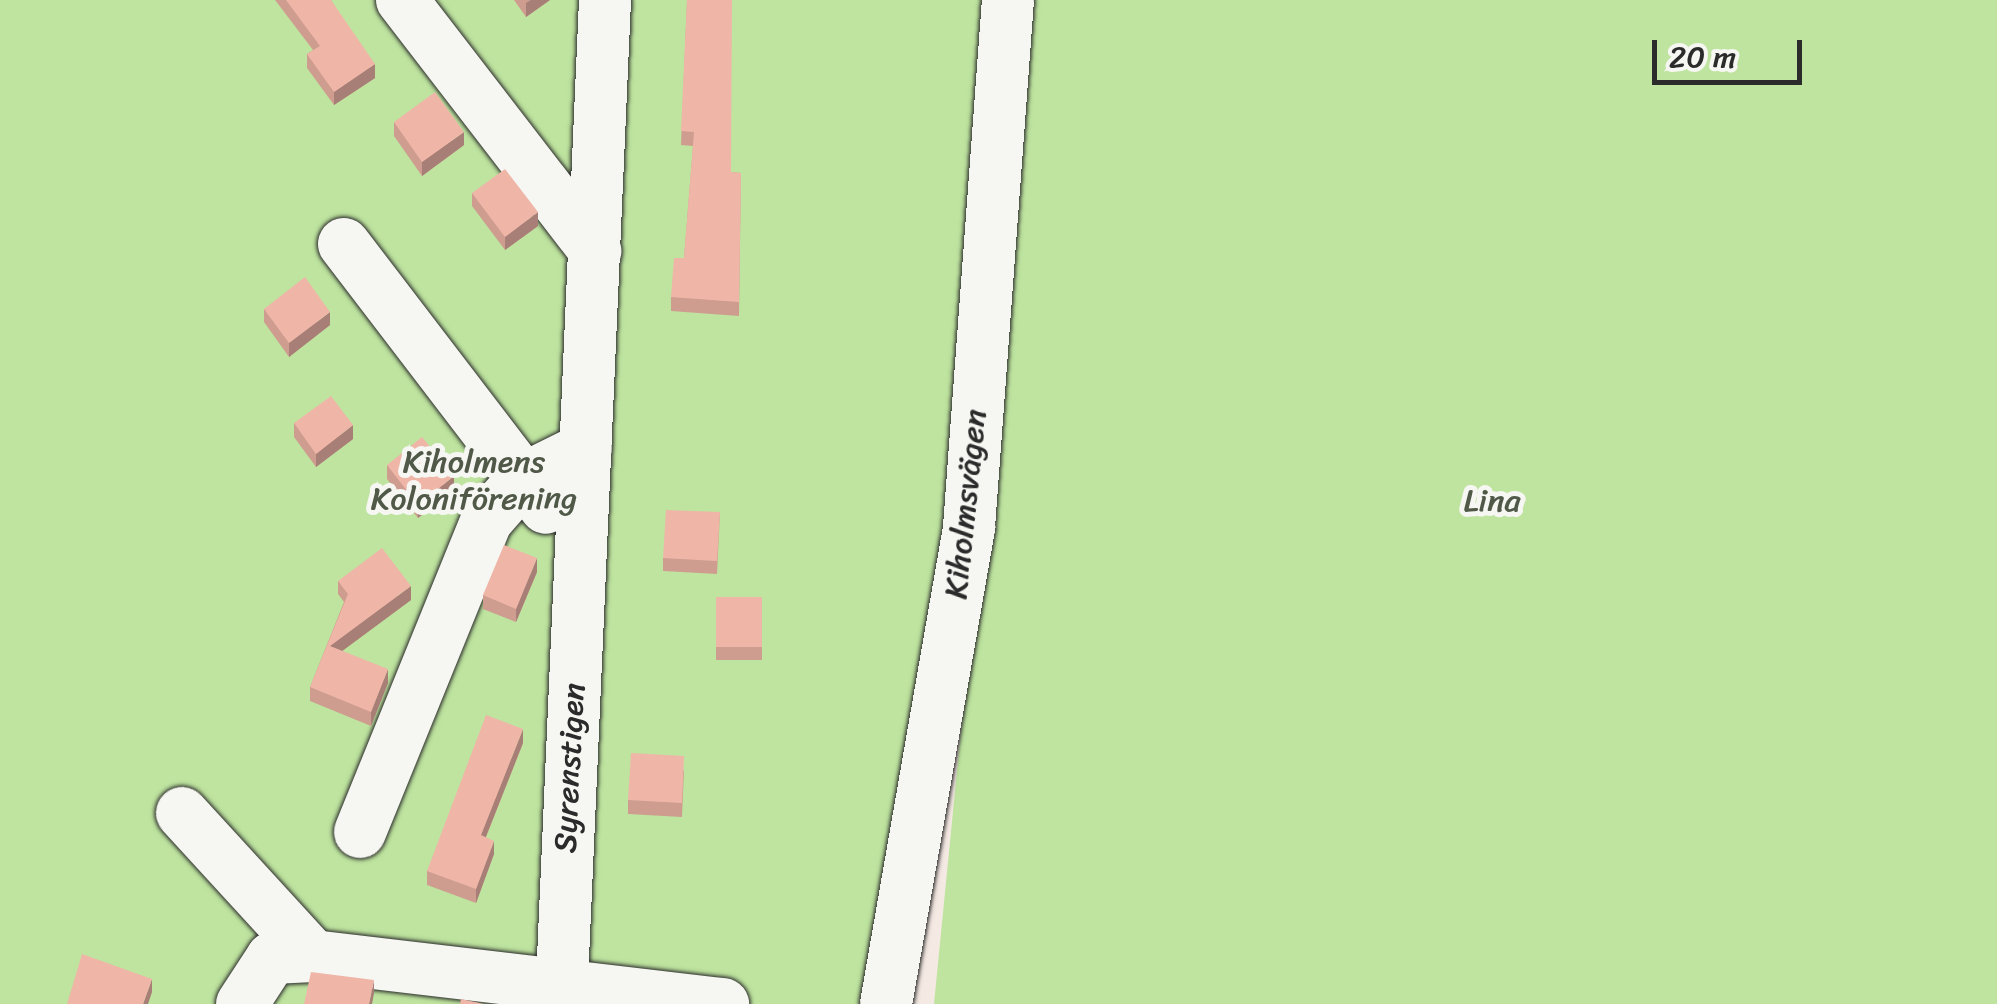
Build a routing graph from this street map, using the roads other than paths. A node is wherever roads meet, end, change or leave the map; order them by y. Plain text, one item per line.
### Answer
1 (402, 0) edge
2 (605, 0) edge
3 (1008, 0) edge
4 (344, 244) dead end
5 (595, 251) junction
6 (586, 448) junction
7 (524, 479) junction
8 (580, 553) junction
9 (182, 814) dead end
10 (360, 832) dead end
11 (313, 956) junction
12 (562, 994) edge
13 (242, 1004) edge
14 (723, 1004) edge
15 (886, 1004) edge

1 - 5 street
2 - 5 street, Syrenstigen
3 - 15 street, Kiholmsvägen
4 - 7 street
5 - 6 street, Syrenstigen
6 - 7 street
6 - 8 street, Syrenstigen
7 - 8 street
7 - 10 street
8 - 12 street, Syrenstigen
9 - 11 street
11 - 12 street
11 - 13 street
12 - 14 street

